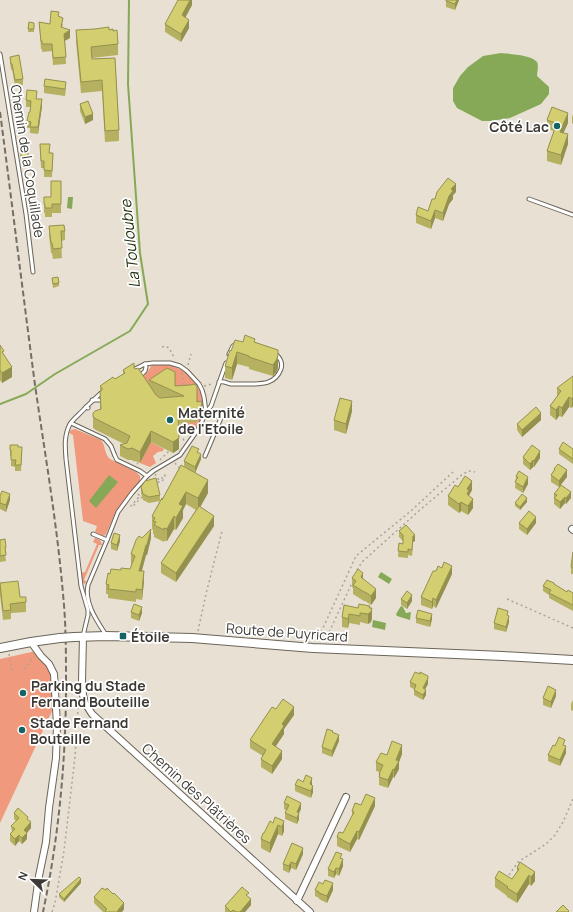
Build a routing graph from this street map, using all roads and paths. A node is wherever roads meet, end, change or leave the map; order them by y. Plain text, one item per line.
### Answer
1 (0, 54) edge
2 (529, 199) dead end
3 (573, 215) edge
4 (34, 272) dead end
5 (238, 343) edge
6 (162, 347) dead end
7 (271, 351) edge
8 (191, 354) dead end
9 (229, 355) edge
10 (227, 361) edge
11 (145, 364) junction
12 (174, 364) junction
13 (180, 366) junction
14 (186, 370) junction
15 (129, 373) edge
16 (136, 377) edge
17 (219, 384) junction
18 (201, 387) junction
19 (188, 388) edge
20 (105, 389) edge
21 (92, 400) junction
22 (100, 400) edge
23 (206, 412) junction
24 (216, 416) dead end
25 (221, 418) dead end
26 (71, 423) junction
27 (186, 423) dead end
28 (180, 424) edge
29 (189, 437) dead end
30 (184, 440) dead end
31 (174, 448) edge
32 (205, 456) dead end
33 (133, 460) dead end
34 (174, 461) dead end
35 (142, 466) dead end
36 (160, 467) junction
37 (182, 468) edge
38 (154, 472) junction
39 (453, 472) dead end
40 (475, 472) dead end
41 (147, 476) junction
42 (152, 476) dead end
43 (156, 483) edge
44 (139, 491) dead end
45 (135, 495) dead end
46 (142, 497) edge
47 (129, 505) dead end
48 (222, 531) dead end
49 (93, 534) dead end
50 (107, 540) junction
51 (355, 575) edge
52 (352, 581) edge
53 (507, 599) dead end
54 (573, 628) edge
55 (106, 636) junction
56 (78, 637) junction
57 (197, 639) junction
58 (31, 642) junction
59 (0, 648) edge
60 (318, 648) junction
61 (38, 651) junction
62 (9, 657) dead end
63 (573, 660) edge
64 (24, 669) dead end
65 (12, 671) dead end
66 (83, 695) junction
67 (346, 797) dead end
68 (573, 799) edge
69 (509, 875) edge
70 (297, 901) junction
71 (34, 912) edge
72 (52, 912) edge
73 (310, 912) edge

1 - 4 lane, Chemin de la Coquillade
2 - 3 lane
5 - 9 lane
6 - 12 path
7 - 17 lane
8 - 14 path
10 - 17 lane
11 - 12 lane
11 - 15 lane
11 - 16 lane
12 - 13 lane
13 - 14 lane
13 - 19 path
14 - 18 lane
17 - 18 path
17 - 23 lane
18 - 23 lane
20 - 21 lane
21 - 22 lane
21 - 26 lane
23 - 24 lane
23 - 36 lane
25 - 32 lane
26 - 41 lane
26 - 56 lane
27 - 29 path
28 - 30 path
31 - 36 path
33 - 35 path
34 - 37 path
36 - 38 lane
38 - 41 lane
38 - 42 path
38 - 43 path
39 - 60 path
40 - 51 path
41 - 50 lane
44 - 45 path
46 - 47 path
48 - 57 path
49 - 50 lane
50 - 55 lane
52 - 60 path
53 - 54 path
55 - 56 main road, Route de Puyricard
55 - 57 main road, Route de Puyricard
56 - 58 main road, Route de Puyricard, bridge
56 - 66 street, Chemin des Plâtrières
57 - 60 main road, Route de Puyricard
58 - 59 main road, Route de Puyricard
58 - 61 street
60 - 63 main road, Route de Puyricard
61 - 64 path
61 - 71 street
62 - 65 path
66 - 70 street, Chemin des Plâtrières
66 - 72 path
67 - 70 street
68 - 69 path
70 - 73 street, Chemin des Plâtrières

